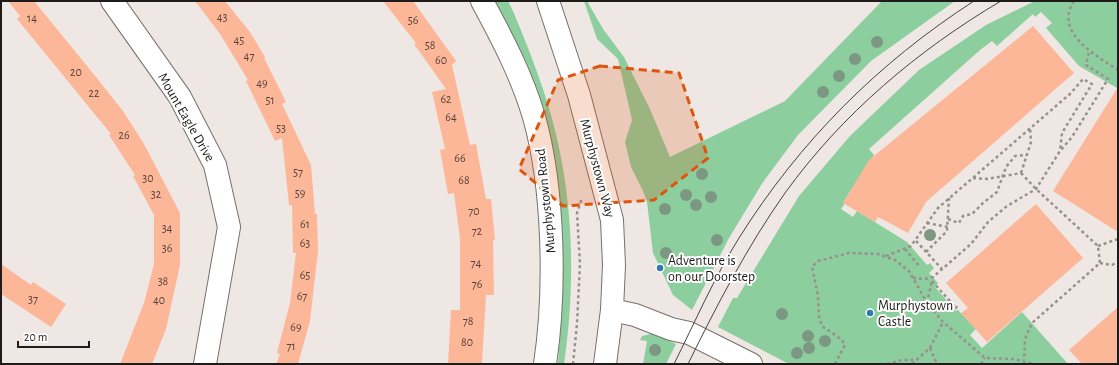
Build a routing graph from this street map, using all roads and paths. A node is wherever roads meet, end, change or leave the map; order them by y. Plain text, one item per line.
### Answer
1 (112, 1) edge
2 (482, 1) edge
3 (548, 1) edge
4 (1074, 1) edge
5 (1088, 52) junction
6 (1118, 70) edge
7 (1030, 127) junction
8 (1060, 151) junction
9 (1027, 155) junction
10 (1021, 173) junction
11 (1003, 176) junction
12 (972, 178) junction
13 (1036, 189) junction
14 (949, 198) junction
15 (577, 213) dead end
16 (948, 219) junction
17 (927, 223) junction
18 (948, 227) junction
19 (1118, 239) edge
20 (916, 241) junction
21 (1098, 246) junction
22 (905, 249) junction
23 (926, 252) junction
24 (886, 256) junction
25 (1118, 262) edge
26 (1100, 263) junction
27 (920, 267) dead end
28 (942, 269) junction
29 (933, 277) junction
30 (912, 278) junction
31 (932, 281) junction
32 (927, 303) junction
33 (957, 306) dead end
34 (612, 310) junction
35 (943, 322) junction
36 (930, 348) junction
37 (985, 358) junction
38 (916, 360) junction
39 (1024, 360) junction
40 (205, 364) edge
41 (545, 364) edge
42 (573, 364) edge
43 (605, 364) edge
44 (752, 364) edge
45 (835, 364) edge
46 (887, 364) edge
47 (912, 364) edge
48 (937, 364) edge
49 (981, 364) edge
50 (1034, 364) edge

1 - 40 street, Mount Eagle Drive
2 - 41 street, Murphystown Road
3 - 34 street, Murphystown Way
4 - 5 path
5 - 6 path
5 - 8 path
7 - 8 path
7 - 9 path
7 - 12 path
8 - 13 path
9 - 10 path
9 - 11 path
10 - 11 path
10 - 13 path
11 - 12 path
11 - 16 path
12 - 14 path
13 - 21 path
13 - 28 path
14 - 16 path
14 - 17 path
15 - 42 path
16 - 18 path
17 - 18 path
17 - 20 path
18 - 23 path
19 - 21 path
20 - 22 path
20 - 23 path
21 - 26 path
22 - 24 path
22 - 27 path
23 - 28 path
24 - 30 path
24 - 45 path
25 - 26 path
26 - 39 path
28 - 29 path
29 - 30 path
29 - 31 path
30 - 32 path
31 - 32 path
31 - 33 path
32 - 35 path
34 - 43 street, Murphystown Way
34 - 44 street
35 - 36 path
35 - 37 path
36 - 38 path
36 - 48 path
37 - 39 path
37 - 49 path
38 - 46 path
38 - 47 path
39 - 50 path

